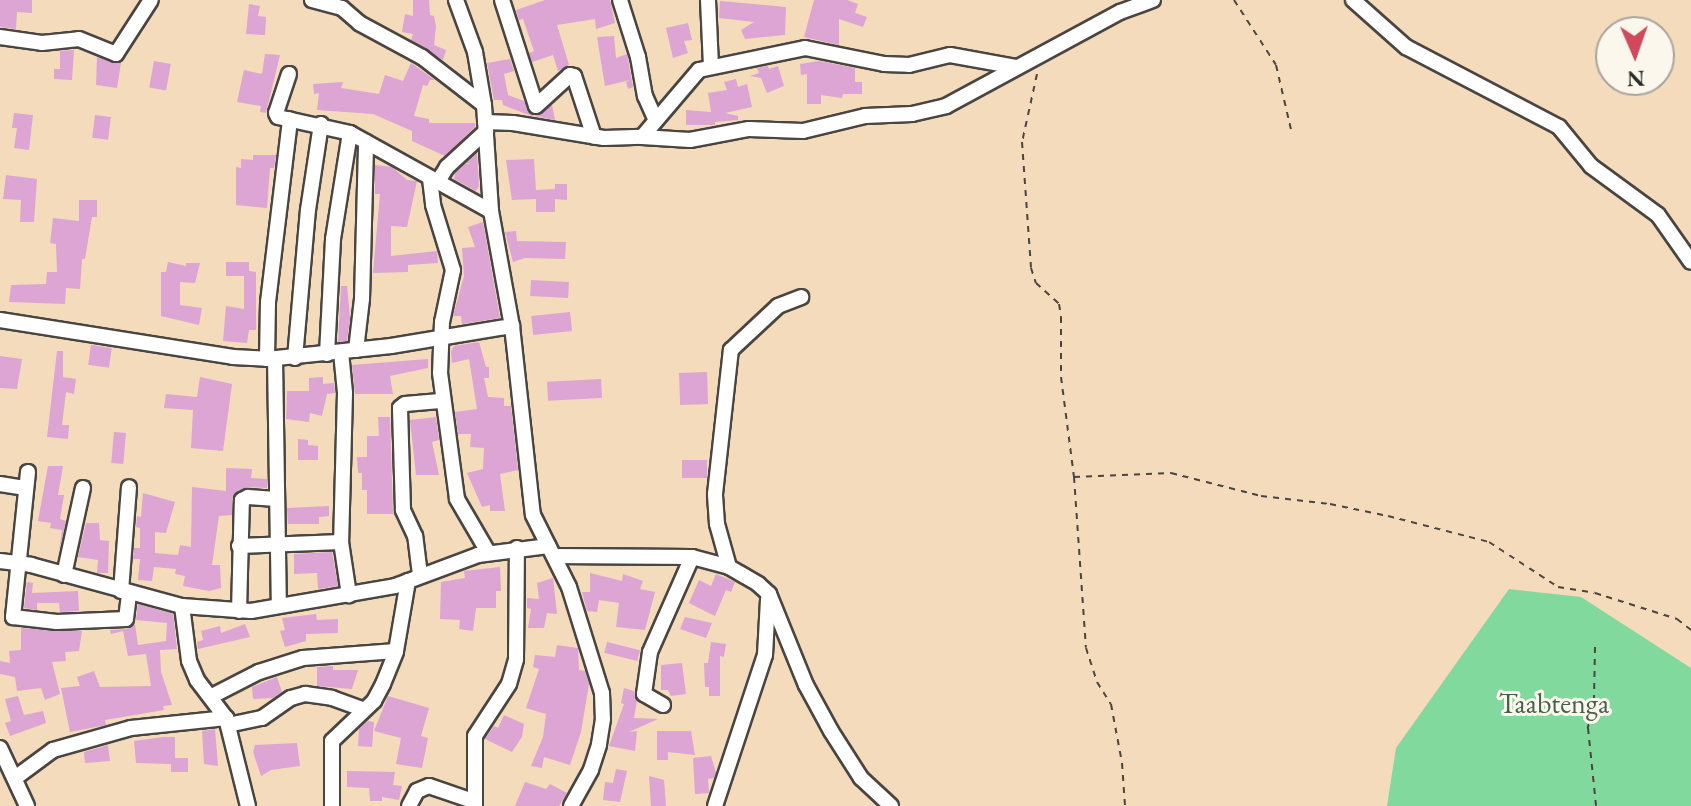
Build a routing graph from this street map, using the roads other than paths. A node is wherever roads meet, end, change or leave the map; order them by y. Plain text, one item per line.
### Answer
1 (151, 0) edge
2 (312, 0) edge
3 (456, 0) edge
4 (502, 0) edge
5 (620, 0) edge
6 (708, 0) edge
7 (1153, 0) edge
8 (1353, 0) edge
9 (0, 37) edge
10 (711, 65) junction
11 (1017, 67) junction
12 (289, 74) dead end
13 (484, 105) junction
14 (536, 106) junction
15 (655, 118) junction
16 (290, 119) junction
17 (321, 124) junction
18 (532, 126) junction
19 (486, 127) junction
20 (350, 133) junction
21 (594, 137) junction
22 (642, 137) junction
23 (366, 142) junction
24 (434, 181) junction
25 (491, 211) junction
26 (1691, 262) edge
27 (801, 297) dead end
28 (0, 320) edge
29 (512, 326) junction
30 (440, 337) junction
31 (341, 352) junction
32 (295, 358) junction
33 (271, 359) junction
34 (443, 401) junction
35 (28, 472) dead end
36 (0, 484) edge
37 (129, 487) dead end
38 (26, 488) junction
39 (83, 488) dead end
40 (276, 499) junction
41 (341, 542) junction
42 (239, 546) junction
43 (277, 546) junction
44 (517, 548) junction
45 (551, 551) junction
46 (488, 552) junction
47 (692, 557) junction
48 (0, 561) edge
49 (16, 562) junction
50 (729, 567) junction
51 (64, 575) junction
52 (414, 578) junction
53 (125, 592) junction
54 (769, 594) junction
55 (349, 595) junction
56 (182, 606) junction
57 (279, 606) junction
58 (239, 611) junction
59 (396, 651) junction
60 (212, 696) junction
61 (663, 705) dead end
62 (363, 709) junction
63 (227, 722) junction
64 (0, 748) edge
65 (15, 778) junction
66 (474, 804) edge
67 (27, 806) edge
68 (248, 806) edge
69 (332, 806) edge
70 (409, 806) edge
71 (571, 806) edge
72 (715, 806) edge
73 (891, 806) edge

1 - 9 street
2 - 13 street
3 - 13 street
4 - 14 street
5 - 15 street
6 - 10 street
7 - 11 street
8 - 26 street
10 - 11 street
10 - 15 street
11 - 22 street
12 - 16 street
13 - 19 street
14 - 18 street
14 - 21 street
15 - 22 street
16 - 17 street
16 - 33 street
17 - 20 street
17 - 32 street
18 - 19 street
18 - 21 street
19 - 24 street
19 - 25 street
20 - 23 street
20 - 31 street
21 - 22 street
23 - 24 street
23 - 31 street
24 - 25 street
24 - 30 street
25 - 29 street
27 - 50 street
28 - 33 street
29 - 30 street
29 - 45 street
30 - 31 street
30 - 34 street
31 - 32 street
31 - 41 street
32 - 33 street
33 - 40 street
34 - 46 street
34 - 52 street
35 - 38 street
36 - 38 street
37 - 53 street
38 - 49 street
39 - 51 street
40 - 42 street
40 - 43 street
41 - 43 street
41 - 55 street
42 - 43 street
42 - 58 street
43 - 57 street
44 - 45 street
44 - 46 street
44 - 66 street
45 - 47 street
45 - 71 street
46 - 52 street
47 - 50 street
47 - 61 street
48 - 49 street
49 - 51 street
49 - 53 street
50 - 54 street
51 - 53 street
52 - 55 street
52 - 59 street
53 - 56 street
54 - 72 street
54 - 73 street
55 - 57 street
56 - 58 street
56 - 60 street
57 - 58 street
59 - 60 street
59 - 62 street
60 - 63 street
62 - 63 street
62 - 69 street
63 - 65 street
63 - 68 street
64 - 65 street
65 - 67 street
66 - 70 street

